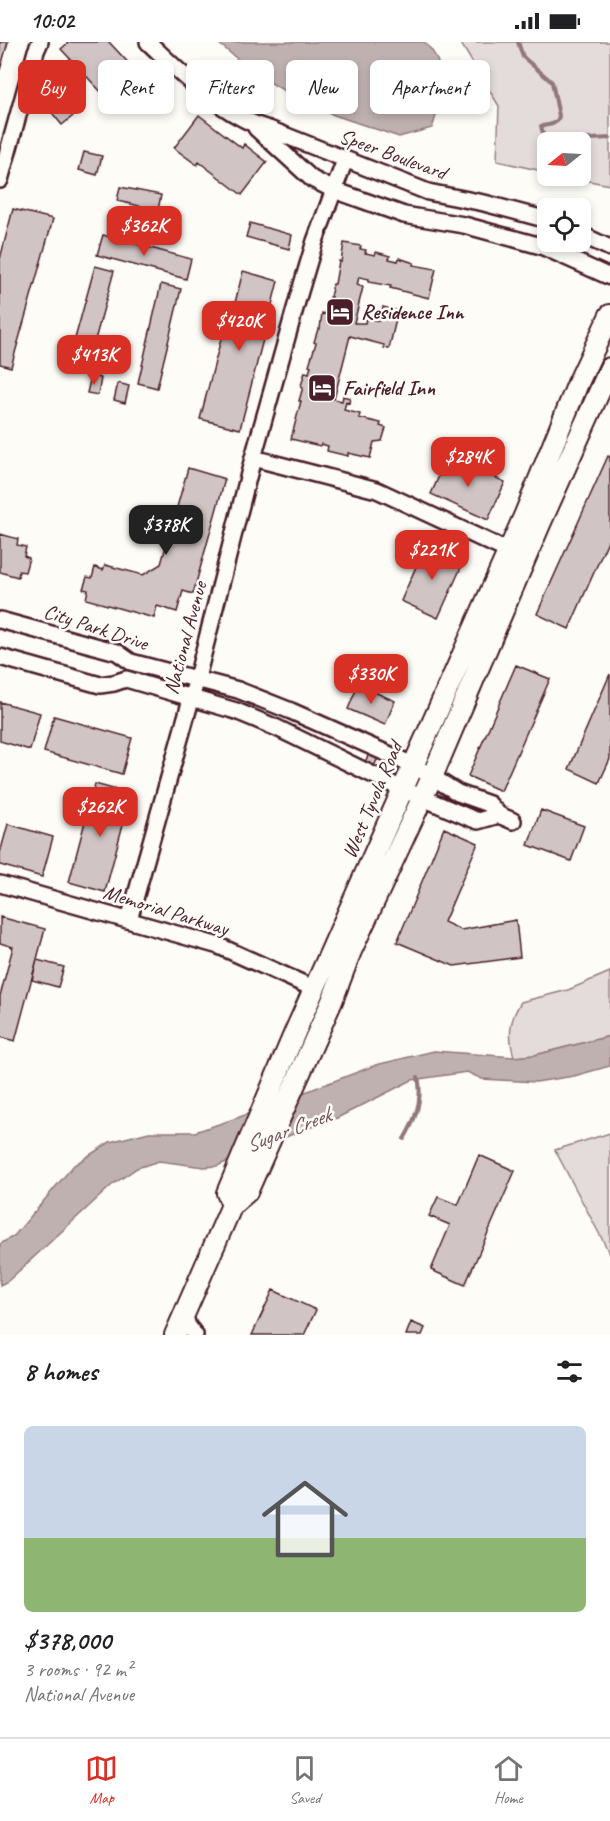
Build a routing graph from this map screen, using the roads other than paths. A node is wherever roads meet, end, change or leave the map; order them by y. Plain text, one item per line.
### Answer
1 (40, 42) edge
2 (148, 42) edge
3 (254, 126) junction
4 (345, 160) junction
5 (0, 179) edge
6 (334, 190) junction
7 (537, 217) edge
8 (591, 239) edge
9 (610, 248) edge
10 (610, 277) edge
11 (610, 315) edge
12 (610, 368) edge
13 (253, 458) junction
14 (508, 551) junction
15 (0, 620) edge
16 (0, 657) edge
17 (197, 678) junction
18 (191, 698) junction
19 (413, 765) junction
20 (432, 777) junction
21 (402, 789) junction
22 (422, 797) junction
23 (0, 884) edge
24 (129, 920) junction
25 (315, 989) junction
26 (229, 1199) junction
27 (184, 1314) junction
28 (175, 1335) edge
29 (195, 1335) edge

1 - 5 street
2 - 3 street, Speer Boulevard
3 - 4 street, Speer Boulevard
3 - 6 street
4 - 6 street, National Avenue
4 - 7 street, Speer Boulevard
6 - 10 street
6 - 13 street, National Avenue
8 - 9 street
11 - 14 main road, West Tyvola Road
12 - 20 main road, West Tyvola Road
13 - 14 street
13 - 17 street, National Avenue
14 - 19 main road, West Tyvola Road
15 - 17 street, City Park Drive
16 - 18 street, City Park Drive
17 - 18 street, National Avenue
17 - 19 street, City Park Drive
18 - 21 street, City Park Drive
18 - 24 street, National Avenue
19 - 20 street, City Park Drive
19 - 21 main road, West Tyvola Road
20 - 22 main road, West Tyvola Road
20 - 22 street, City Park Drive
21 - 22 street, City Park Drive
21 - 25 main road, West Tyvola Road
22 - 26 main road, West Tyvola Road
23 - 24 street, Memorial Parkway
24 - 25 street, Memorial Parkway
25 - 26 main road, West Tyvola Road
26 - 27 main road, West Tyvola Road
27 - 28 main road, West Tyvola Road
27 - 29 street

